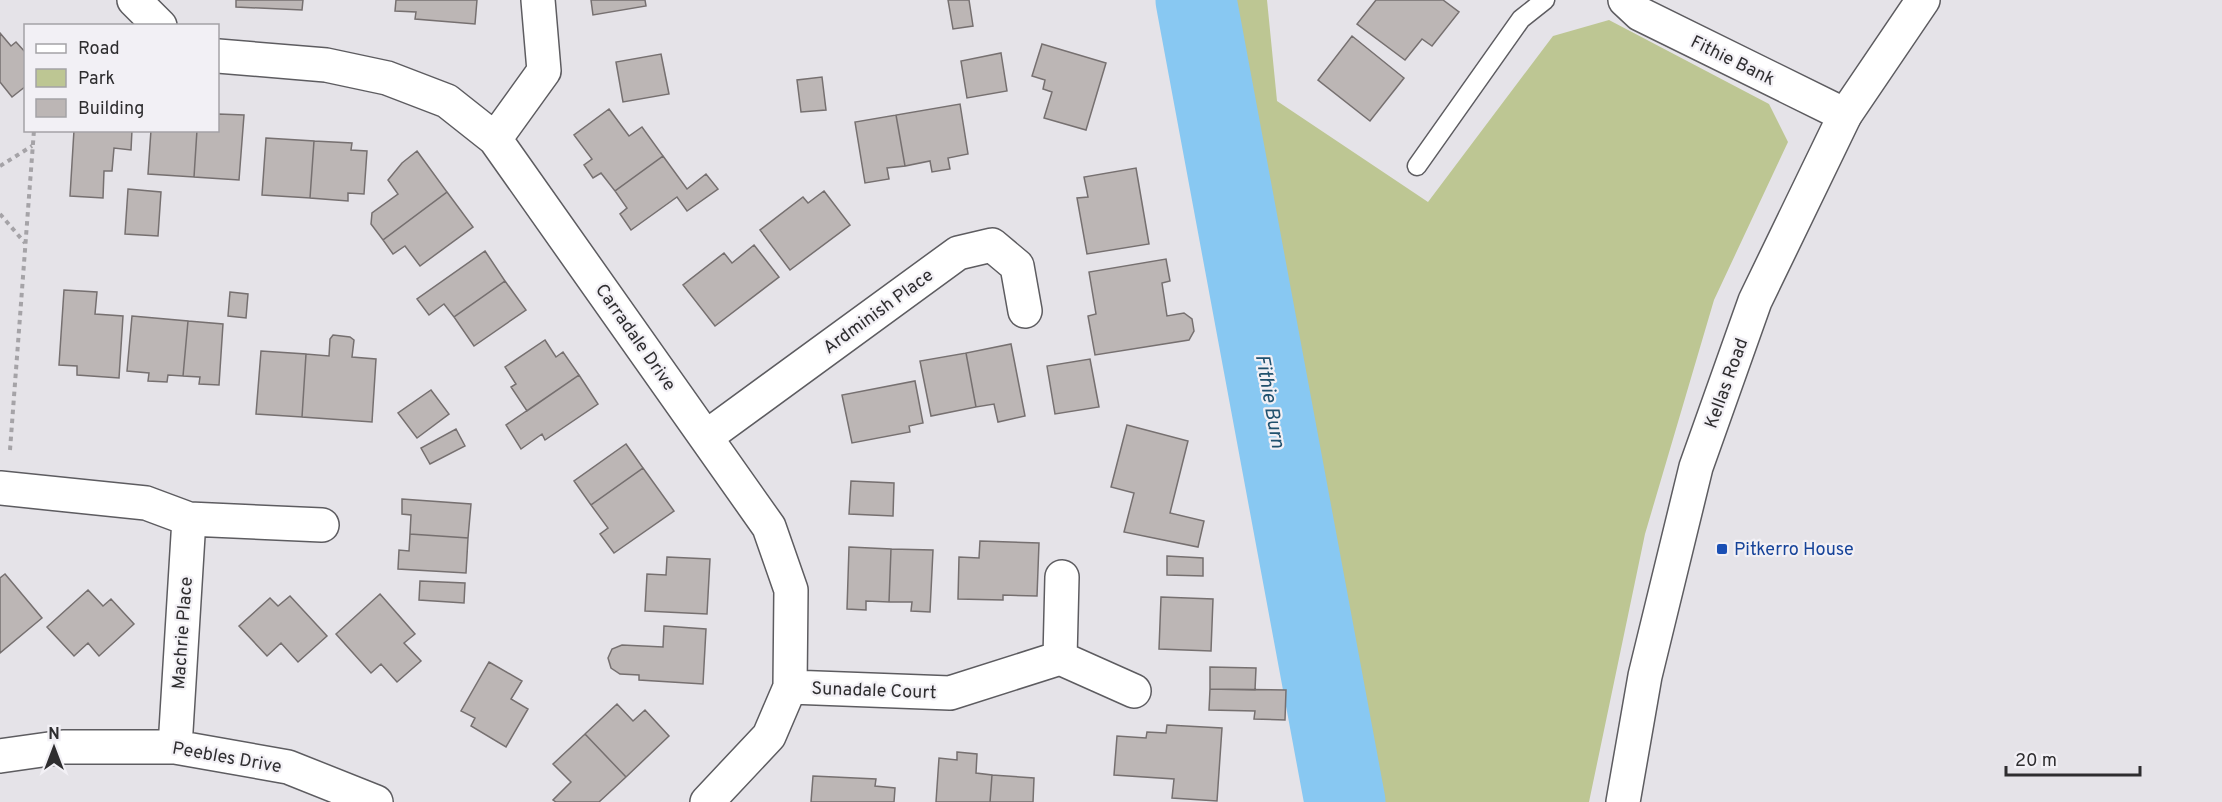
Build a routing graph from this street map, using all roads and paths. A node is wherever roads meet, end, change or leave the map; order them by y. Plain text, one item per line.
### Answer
1 (134, 0) edge
2 (538, 0) edge
3 (1545, 0) edge
4 (1625, 0) edge
5 (1923, 0) edge
6 (157, 24) edge
7 (219, 56) edge
8 (1845, 116) junction
9 (34, 132) edge
10 (495, 139) junction
11 (32, 146) junction
12 (0, 166) edge
13 (1417, 166) dead end
14 (0, 214) edge
15 (25, 244) junction
16 (1025, 311) dead end
17 (706, 437) junction
18 (10, 452) dead end
19 (0, 488) edge
20 (189, 519) junction
21 (322, 525) dead end
22 (1062, 577) dead end
23 (1060, 658) junction
24 (790, 687) junction
25 (1134, 691) dead end
26 (175, 747) junction
27 (0, 756) edge
28 (376, 802) edge
29 (707, 802) edge
30 (1623, 802) edge

1 - 6 street
2 - 10 street
3 - 13 lane
4 - 8 street, Fithie Bank
5 - 8 street, Kellas Road
7 - 10 street, Carradale Drive
8 - 30 street, Kellas Road
9 - 11 path
10 - 17 street, Carradale Drive
11 - 12 path
11 - 15 path
14 - 15 path
15 - 18 path
16 - 17 street, Ardminish Place
17 - 24 street, Carradale Drive
19 - 20 street
20 - 21 street
20 - 26 street, Machrie Place
22 - 23 street
23 - 24 street, Sunadale Court
23 - 25 street
24 - 29 street, Carradale Drive
26 - 27 street, Peebles Drive
26 - 28 street, Peebles Drive

